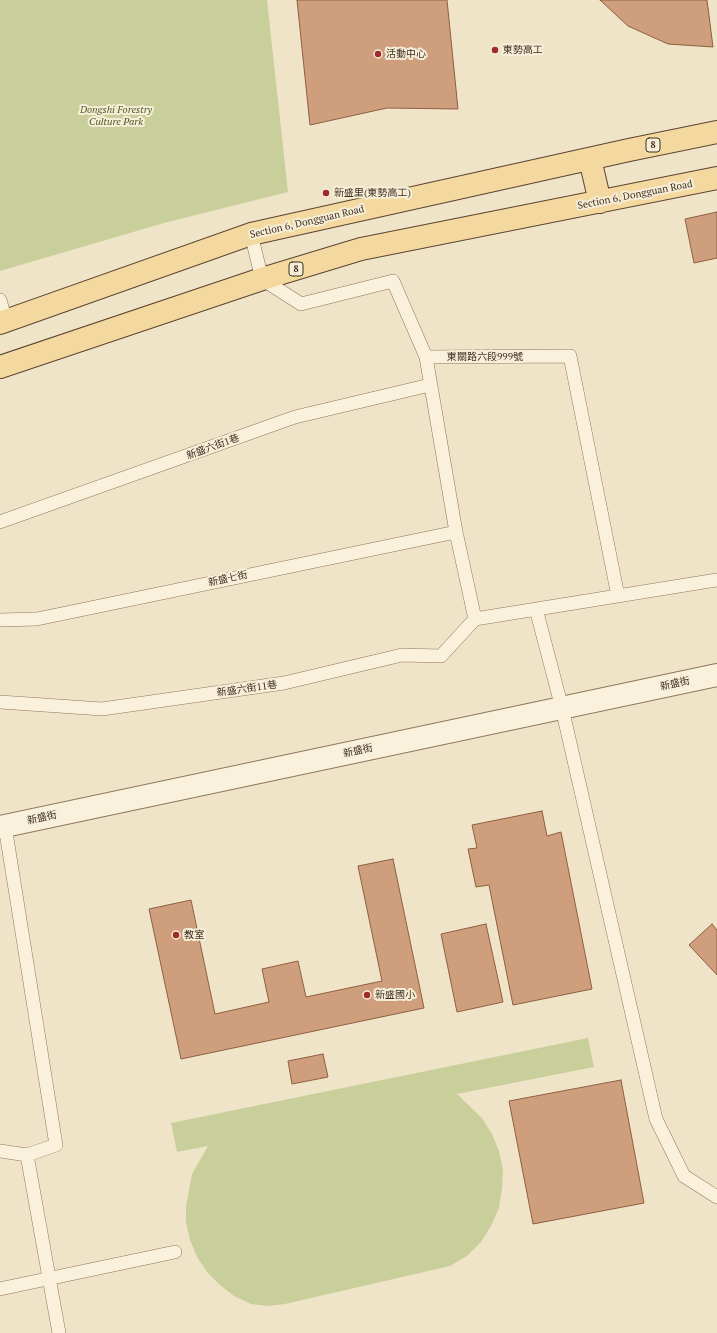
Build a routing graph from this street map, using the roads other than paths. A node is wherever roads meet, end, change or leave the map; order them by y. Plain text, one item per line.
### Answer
1 (717, 132) edge
2 (590, 159) junction
3 (717, 178) edge
4 (600, 202) junction
5 (251, 234) junction
6 (262, 279) junction
7 (0, 300) edge
8 (3, 322) edge
9 (426, 357) junction
10 (0, 367) edge
11 (430, 385) junction
12 (0, 522) edge
13 (456, 532) junction
14 (717, 580) edge
15 (618, 596) junction
16 (536, 609) junction
17 (475, 619) junction
18 (0, 620) edge
19 (717, 675) edge
20 (0, 702) edge
21 (562, 708) junction
22 (3, 827) edge
23 (0, 1151) edge
24 (27, 1155) junction
25 (717, 1197) edge
26 (175, 1252) dead end
27 (49, 1280) junction
28 (0, 1289) edge
29 (59, 1333) edge

1 - 2 main road, Section 6, Dongguan Road / 8
2 - 4 main road
2 - 5 main road, Section 6, Dongguan Road / 8
3 - 4 main road, Section 6, Dongguan Road / 8
4 - 6 main road, Section 6, Dongguan Road / 8
5 - 6 lane
5 - 8 main road, Section 6, Dongguan Road / 8
6 - 9 lane
6 - 10 main road, Section 6, Dongguan Road / 8
7 - 8 lane
9 - 11 lane
9 - 15 lane, 東關路六段999號
11 - 12 lane, 新盛六街1巷
11 - 13 lane
13 - 17 lane
13 - 18 lane, 新盛七街
14 - 15 lane
15 - 16 lane
16 - 17 lane
16 - 21 lane
17 - 20 lane, 新盛六街11巷
19 - 21 street, 新盛街
21 - 22 street, 新盛街
21 - 25 lane
22 - 24 lane
23 - 24 lane
24 - 27 lane
26 - 27 lane
27 - 28 lane
27 - 29 lane

